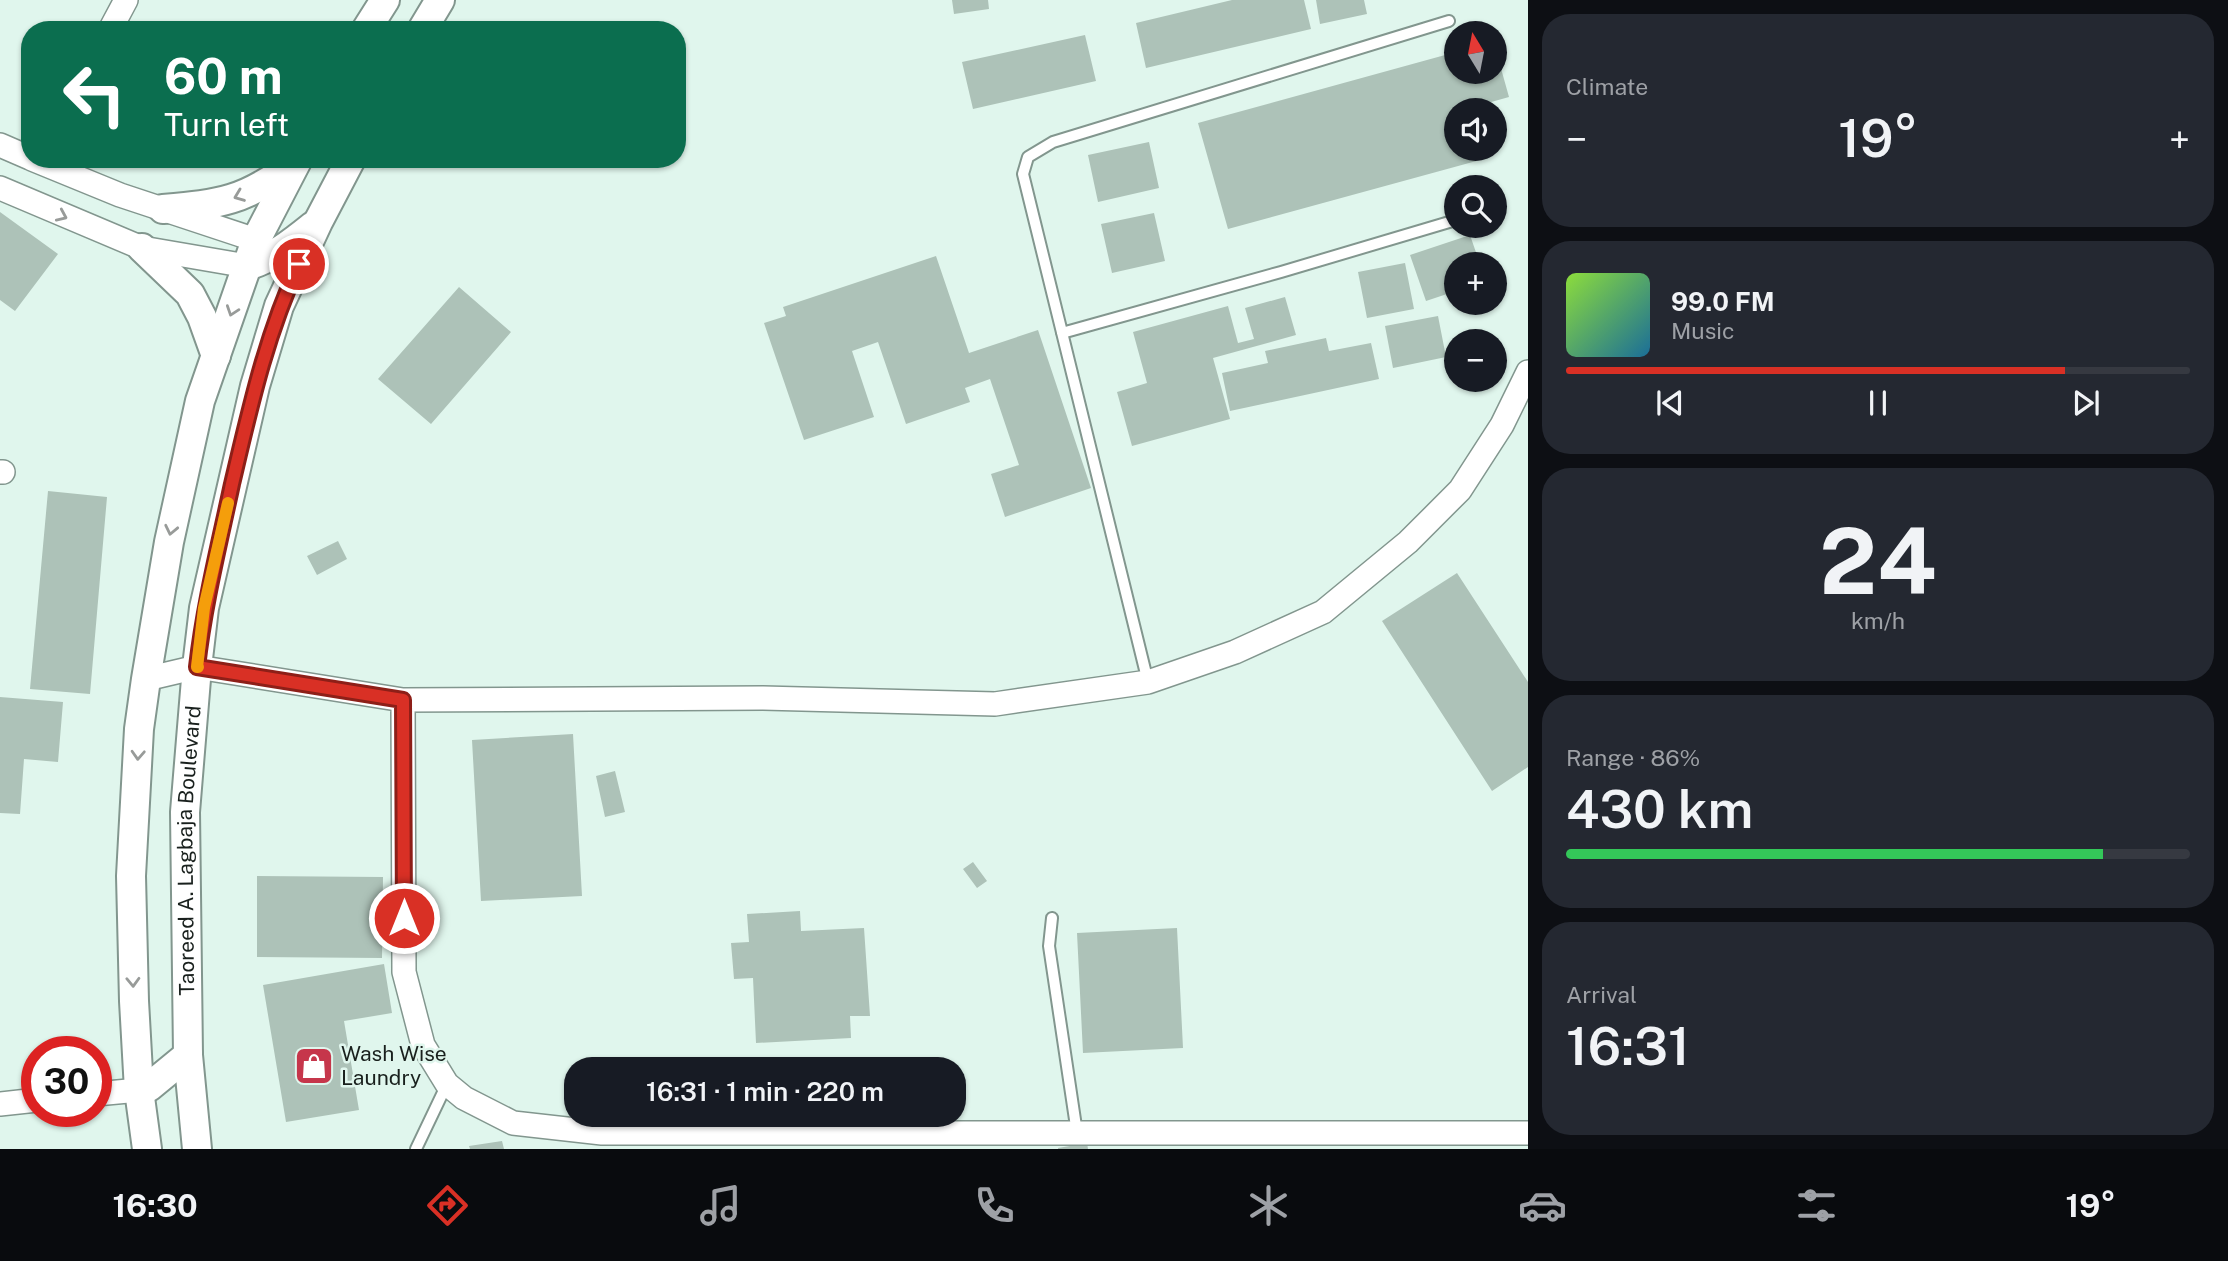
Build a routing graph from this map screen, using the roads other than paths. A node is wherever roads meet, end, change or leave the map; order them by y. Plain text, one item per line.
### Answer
1 (126, 0) edge
2 (384, 0) edge
3 (439, 0) edge
4 (115, 21) edge
5 (371, 21) edge
6 (427, 21) edge
7 (1444, 23) edge
8 (0, 145) edge
9 (21, 152) edge
10 (288, 168) edge
11 (294, 168) edge
12 (346, 168) edge
13 (76, 169) edge
14 (0, 188) edge
15 (163, 209) junction
16 (318, 222) junction
17 (1444, 224) edge
18 (142, 248) junction
19 (256, 256) junction
20 (279, 306) junction
21 (1062, 333) junction
22 (216, 356) junction
23 (1528, 372) edge
24 (197, 667) junction
25 (146, 679) junction
26 (1148, 682) junction
27 (403, 700) junction
28 (1052, 918) dead end
29 (188, 1055) junction
30 (447, 1084) junction
31 (139, 1090) junction
32 (112, 1093) edge
33 (21, 1102) edge
34 (0, 1104) edge
35 (1077, 1133) junction
36 (1528, 1133) edge
37 (147, 1149) edge
38 (197, 1149) edge
39 (416, 1149) edge

1 - 4 street
2 - 5 street
3 - 6 street
7 - 21 lane
8 - 9 street
10 -> 15 street
11 - 19 street
12 - 16 street, Taoreed A. Lagbaja Boulevard
13 - 15 street
14 -> 18 street
15 - 19 street
16 - 19 street
16 - 20 street, Taoreed A. Lagbaja Boulevard
17 - 21 lane
18 - 19 street
18 - 22 street
19 - 20 street
19 -> 22 street
20 - 24 street, Taoreed A. Lagbaja Boulevard
21 - 26 lane
22 -> 25 street
23 - 26 street
24 - 25 street
24 - 27 street
24 - 29 street, Taoreed A. Lagbaja Boulevard
25 -> 31 street
26 - 27 street
27 - 30 street
28 - 35 lane
29 - 31 street
29 - 38 street, Taoreed A. Lagbaja Boulevard
30 - 35 street
30 - 39 lane
31 - 32 street
31 - 37 street
33 - 34 street
35 - 36 street

